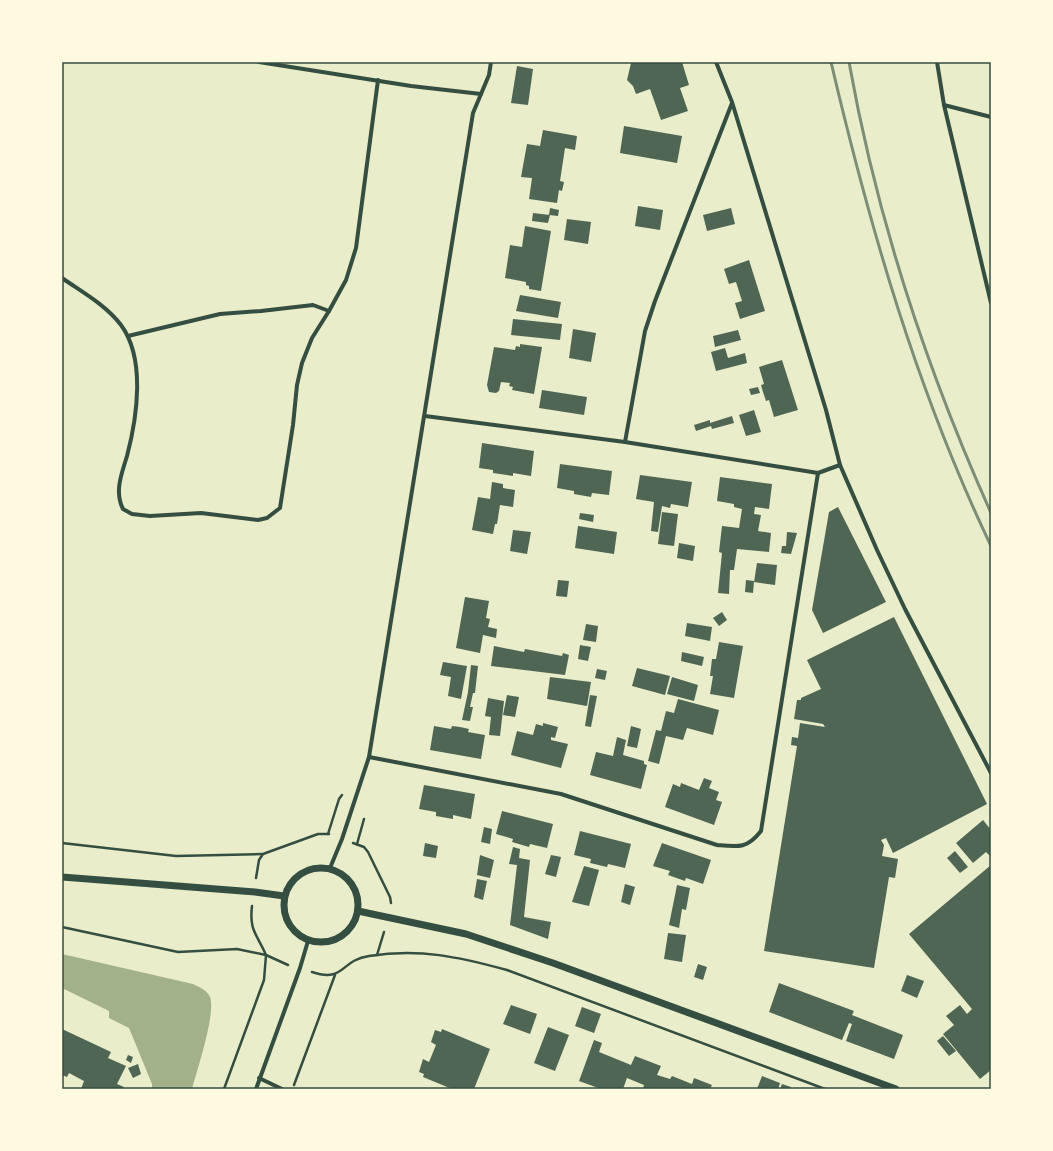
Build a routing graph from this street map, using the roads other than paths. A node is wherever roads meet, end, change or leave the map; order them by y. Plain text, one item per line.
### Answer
1 (259, 62) edge
2 (491, 62) edge
3 (716, 62) edge
4 (937, 62) edge
5 (378, 80) junction
6 (481, 94) junction
7 (732, 102) junction
8 (944, 105) junction
9 (991, 117) edge
10 (62, 278) edge
11 (991, 304) edge
12 (330, 311) junction
13 (128, 336) junction
14 (425, 416) junction
15 (625, 442) junction
16 (840, 465) junction
17 (818, 473) junction
18 (368, 757) junction
19 (991, 773) edge
20 (330, 868) junction
21 (62, 877) edge
22 (284, 896) junction
23 (358, 911) junction
24 (308, 940) junction
25 (260, 1078) junction
26 (256, 1089) edge
27 (282, 1089) edge
28 (896, 1089) edge

1 - 5 street
2 - 6 street
3 - 7 street
4 - 8 street
5 - 6 street
5 - 12 street
6 - 14 street
7 - 15 street
7 - 16 street
8 - 9 street
8 - 11 street
10 - 13 street
12 - 13 street
12 - 13 street
14 - 15 street
14 - 18 street
15 - 17 street
16 - 17 street
16 - 19 street
17 - 18 street
18 - 20 street
20 - 22 street
20 - 23 street
21 - 22 street
22 - 24 street
23 - 24 street
23 - 28 street
24 - 25 street
25 - 26 street
25 - 27 street

